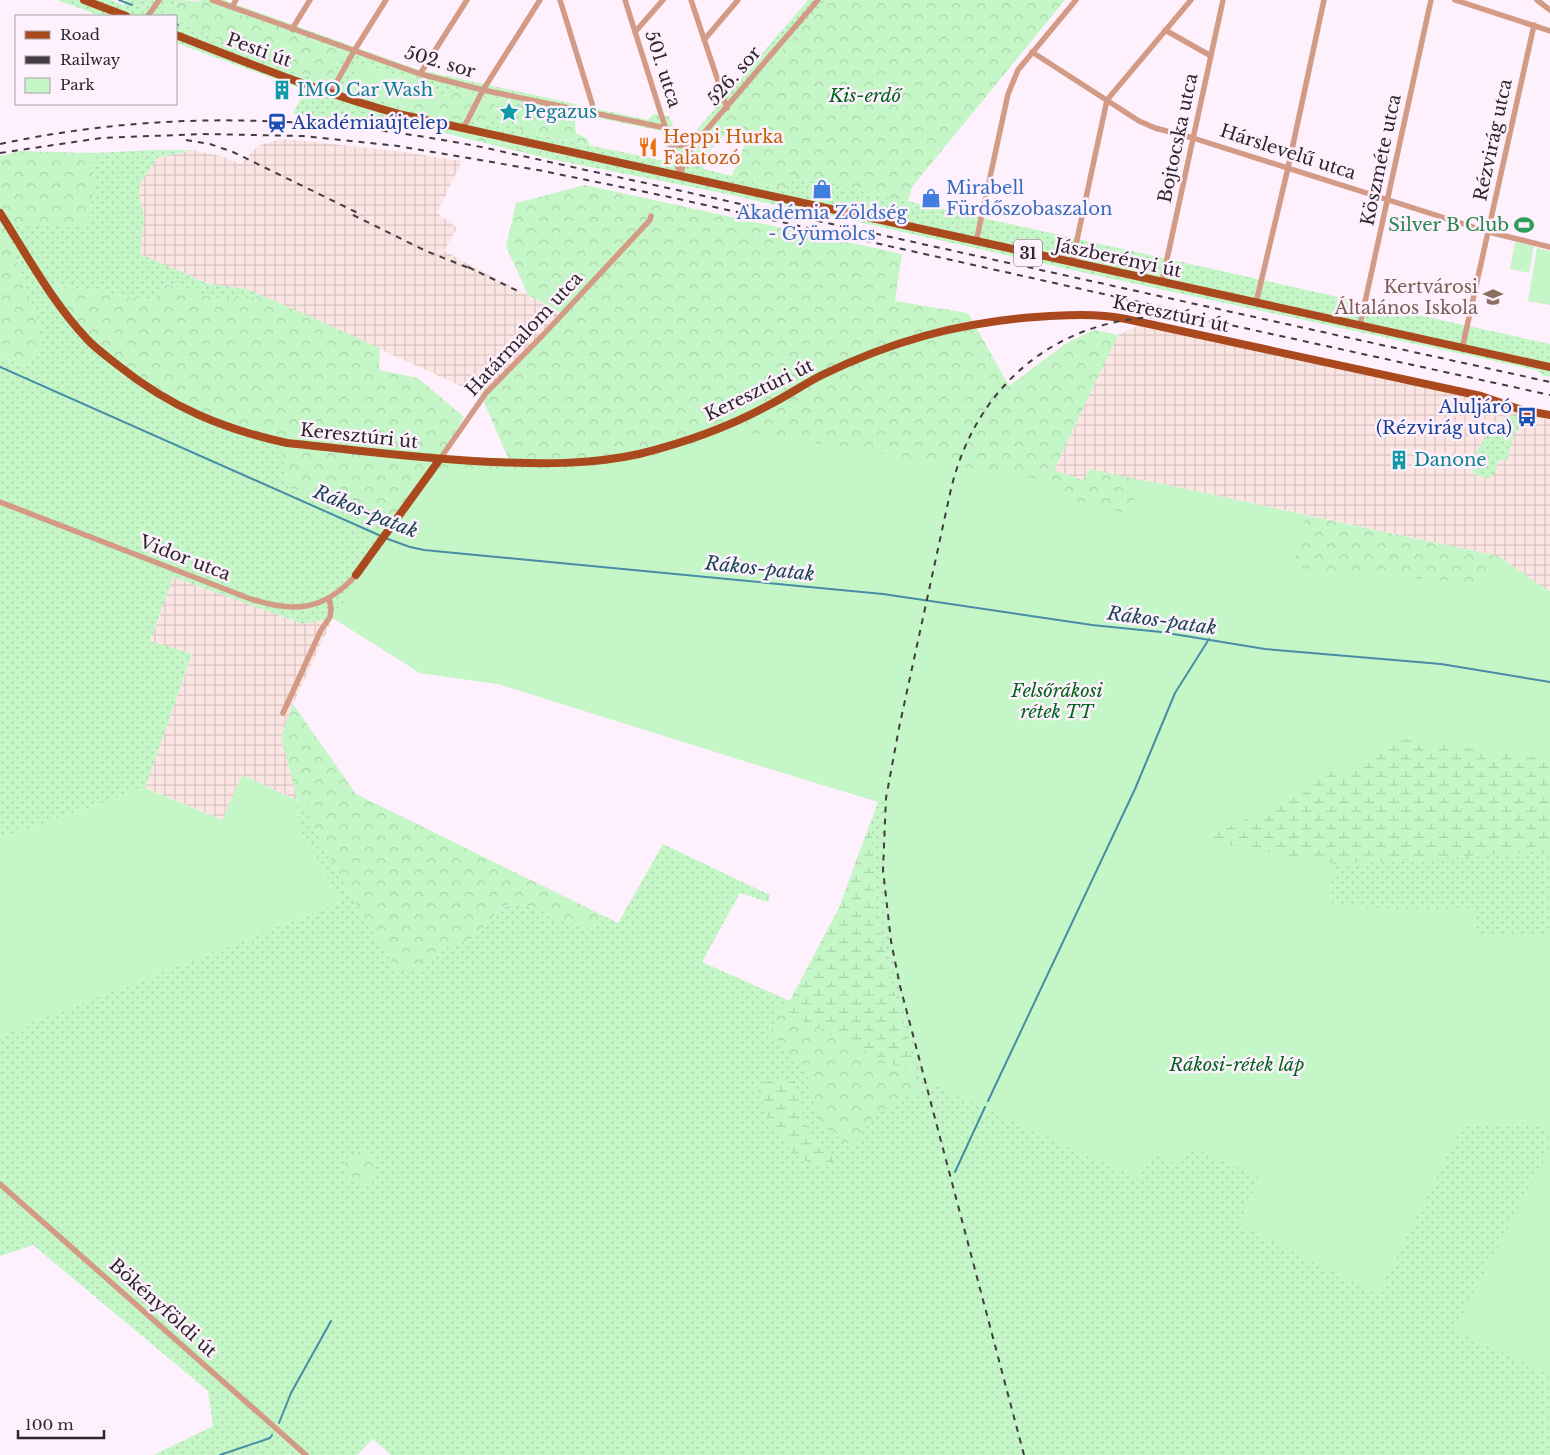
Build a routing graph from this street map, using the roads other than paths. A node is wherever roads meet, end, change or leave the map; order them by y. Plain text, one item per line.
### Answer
1 (84, 0) edge
2 (159, 0) edge
3 (212, 0) edge
4 (236, 0) edge
5 (310, 0) edge
6 (386, 0) edge
7 (467, 0) edge
8 (540, 0) edge
9 (560, 0) edge
10 (625, 0) edge
11 (663, 0) edge
12 (692, 0) edge
13 (738, 0) edge
14 (818, 0) edge
15 (1076, 0) edge
16 (1191, 0) edge
17 (1223, 0) edge
18 (1324, 0) edge
19 (1431, 0) edge
20 (1455, 0) edge
21 (1537, 0) edge
22 (232, 7) junction
23 (1550, 10) edge
24 (123, 15) edge
25 (149, 15) edge
26 (1534, 25) junction
27 (292, 29) junction
28 (1165, 30) junction
29 (1550, 31) edge
30 (635, 32) junction
31 (178, 36) edge
32 (704, 40) junction
33 (354, 51) junction
34 (1032, 52) junction
35 (1211, 56) junction
36 (420, 74) junction
37 (483, 90) junction
38 (331, 92) junction
39 (1106, 100) junction
40 (726, 108) junction
41 (594, 113) junction
42 (463, 128) junction
43 (666, 128) junction
44 (1193, 138) junction
45 (671, 144) junction
46 (692, 147) junction
47 (1288, 168) junction
48 (680, 176) junction
49 (1388, 200) junction
50 (0, 213) edge
51 (651, 216) dead end
52 (1489, 232) junction
53 (976, 242) junction
54 (1550, 247) edge
55 (1072, 263) junction
56 (1162, 282) junction
57 (1256, 303) junction
58 (1360, 326) junction
59 (1462, 349) junction
60 (1550, 367) edge
61 (1550, 415) edge
62 (418, 457) junction
63 (440, 459) junction
64 (431, 471) junction
65 (0, 502) edge
66 (356, 575) joint
67 (328, 598) junction
68 (283, 713) dead end
69 (0, 1184) edge
70 (306, 1455) edge

1 - 24 main road
2 - 25 street
3 - 22 street, 502. sor
4 - 22 street
5 - 27 street
6 - 33 street
7 - 36 street
8 - 37 street
9 - 41 street
10 - 30 street, 501. utca
11 - 30 street
12 - 32 street
13 - 32 street
14 - 40 street, 526. sor
15 - 34 street
16 - 28 street
17 - 35 street, Bojtocska utca
18 - 47 street
19 - 49 street, Köszméte utca
20 - 26 street
21 - 23 street
22 - 27 street, 502. sor
26 - 29 street
26 - 52 street, Rézvirág utca
27 - 33 street, 502. sor
28 - 35 street
28 - 39 street
30 - 43 street, 501. utca
31 - 38 main road, Pesti út / 31
32 - 40 street
33 - 36 street, 502. sor
33 - 38 street
34 - 39 street, Hárslevelű utca
34 - 53 street
35 - 44 street, Bojtocska utca
36 - 37 street, 502. sor
37 - 41 street, 502. sor
37 - 42 street
38 - 42 main road, Pesti út / 31
39 - 44 street, Hárslevelű utca
39 - 55 street
40 - 46 street, 526. sor
41 - 43 street, 502. sor
42 - 48 main road, Pesti út / 31
43 - 45 street, 501. utca
44 - 47 street, Hárslevelű utca
44 - 56 street, Bojtocska utca
45 - 46 street
45 - 48 street, 501. utca
46 - 48 street, 526. sor
47 - 49 street, Hárslevelű utca
47 - 57 street
48 - 53 main road, Jászberényi út / 31
49 - 52 street, Hárslevelű utca
49 - 58 street, Köszméte utca
50 - 62 main road, Keresztúri út
51 - 63 street, Határmalom utca
52 - 54 street, Hárslevelű utca
52 - 59 street, Rézvirág utca
53 - 55 main road, Jászberényi út / 31
55 - 56 main road, Jászberényi út / 31
56 - 57 main road, Jászberényi út / 31
57 - 58 main road, Jászberényi út / 31
58 - 59 main road, Jászberényi út / 31
59 - 60 main road, Jászberényi út / 31
61 - 63 main road, Keresztúri út
62 - 63 main road, Keresztúri út
62 - 64 main road
63 - 64 main road, Határmalom utca
64 - 66 main road, Határmalom utca
65 - 67 street, Vidor utca
66 - 67 street, Vidor utca
67 - 68 street
69 - 70 street, Bökényföldi út

